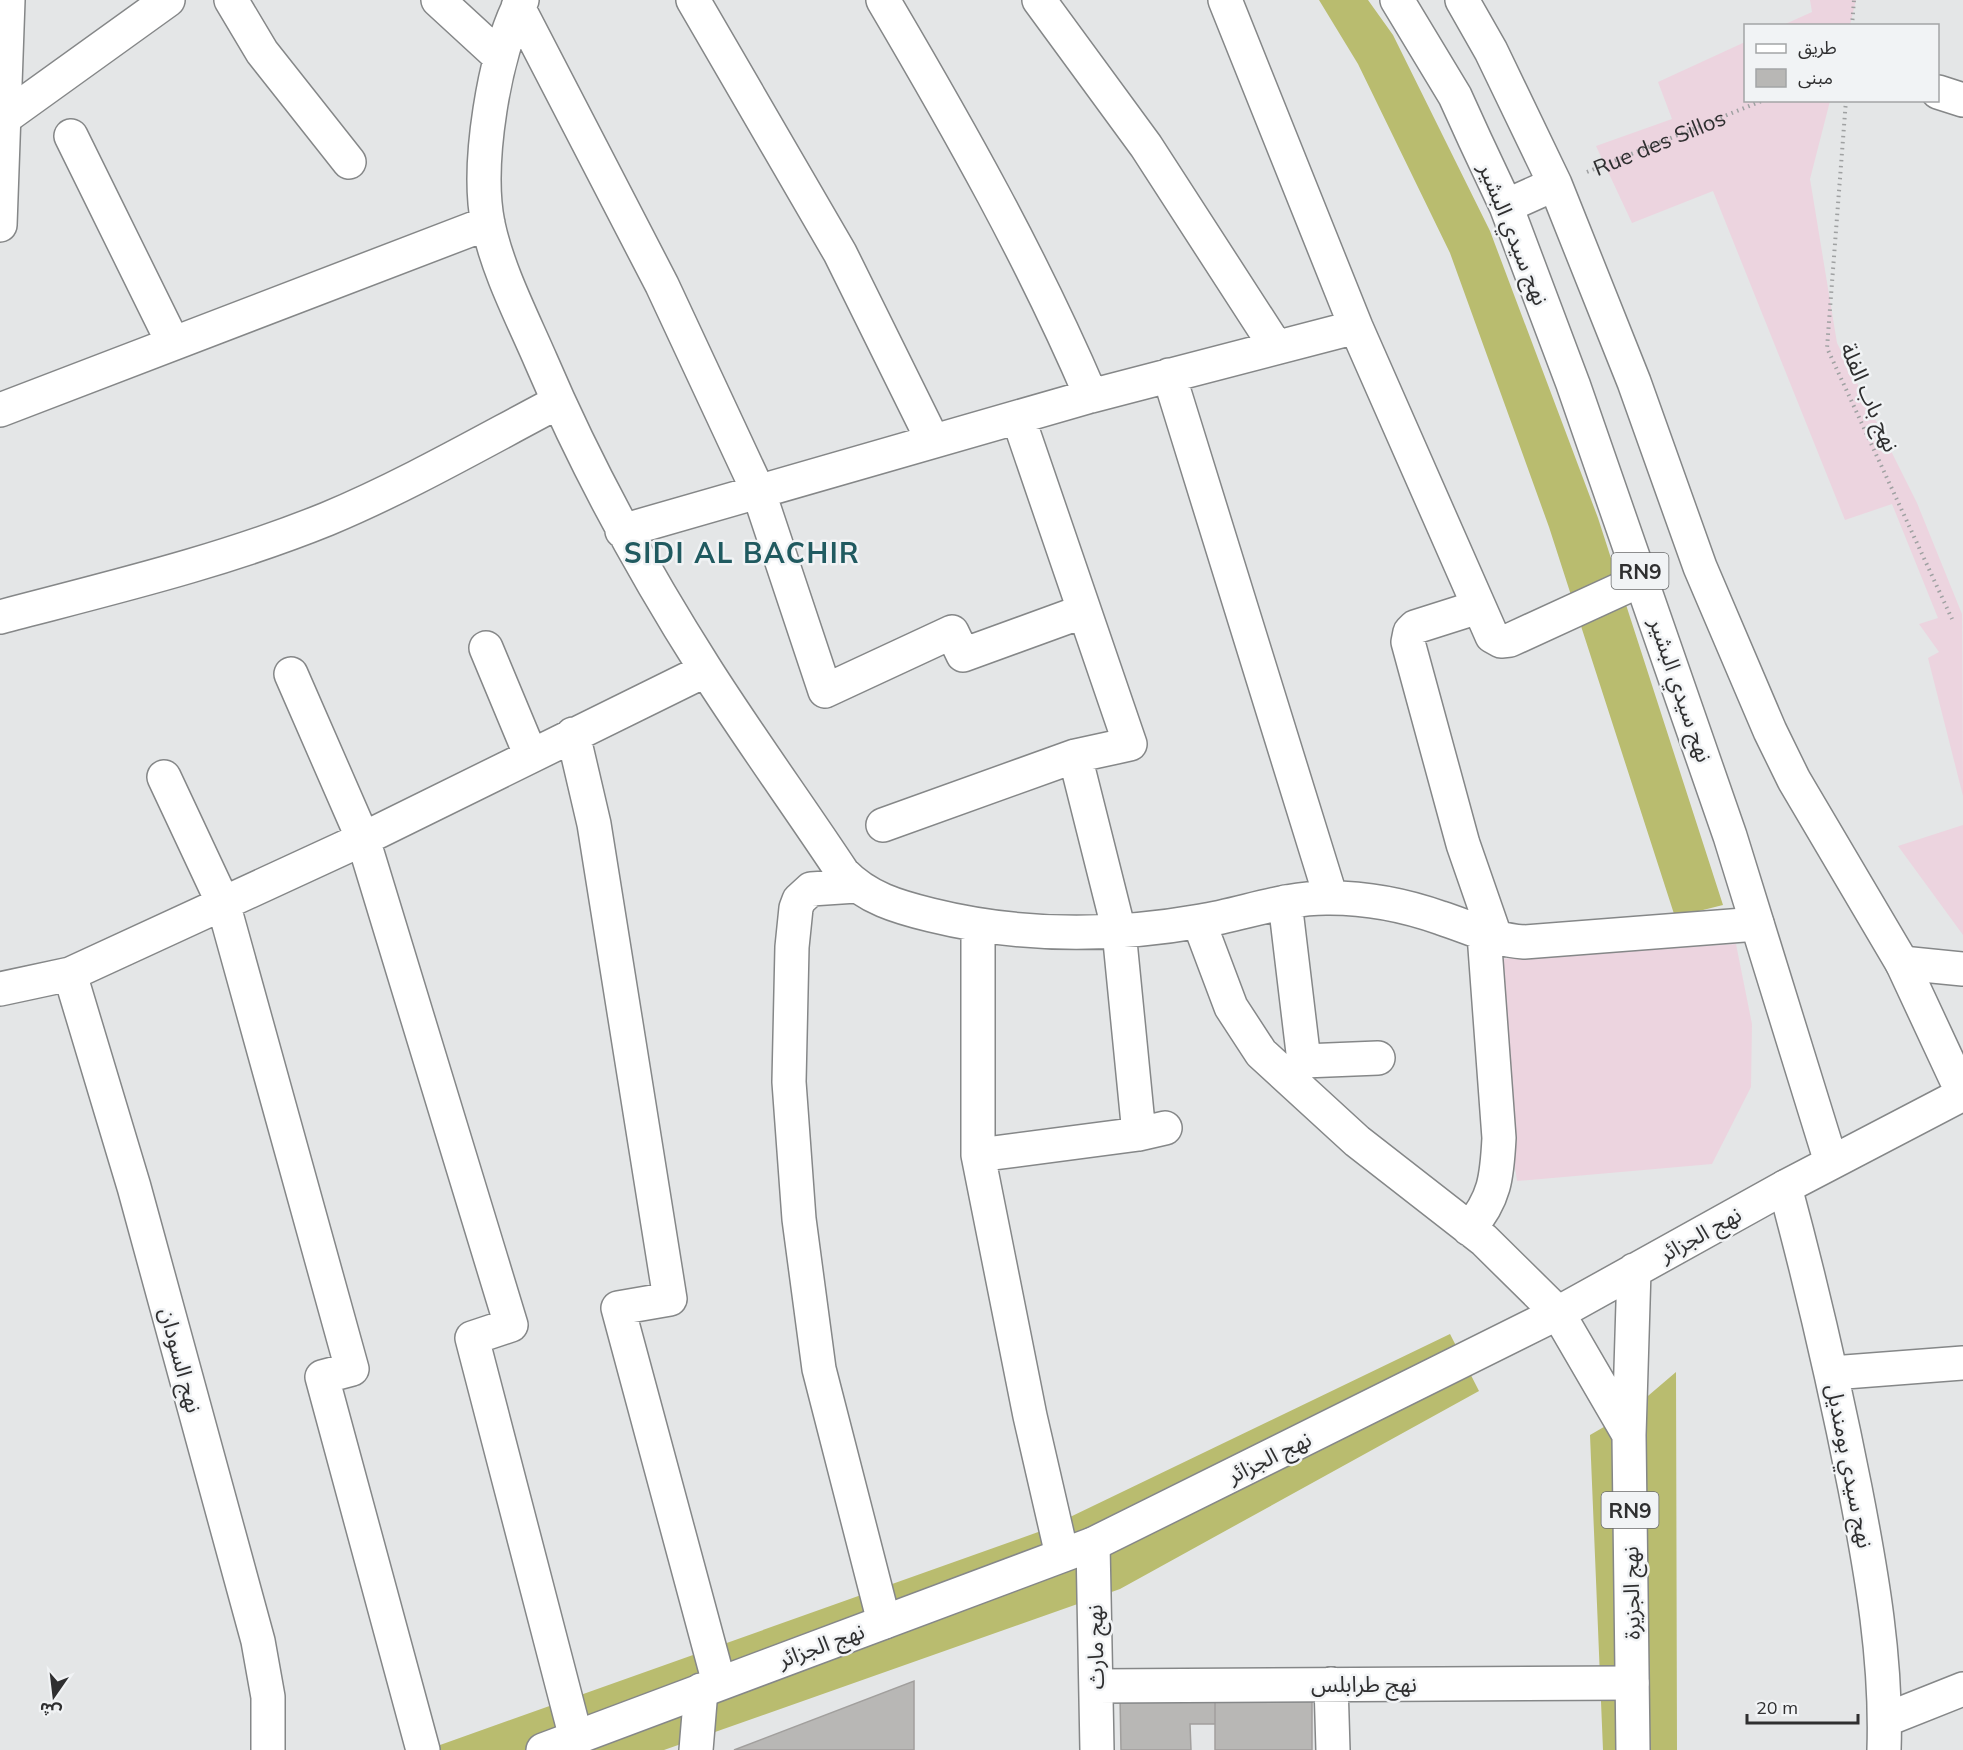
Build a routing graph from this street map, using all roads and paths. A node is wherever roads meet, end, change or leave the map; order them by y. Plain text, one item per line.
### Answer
1 (9, 0) edge
2 (168, 0) edge
3 (231, 0) edge
4 (438, 0) edge
5 (693, 0) edge
6 (883, 0) edge
7 (1039, 0) edge
8 (1225, 0) edge
9 (1397, 0) edge
10 (1462, 0) edge
11 (1854, 0) edge
12 (520, 3) edge
13 (1852, 24) edge
14 (500, 57) junction
15 (1939, 92) edge
16 (1963, 100) edge
17 (1759, 102) edge
18 (1846, 102) edge
19 (4, 118) junction
20 (71, 136) dead end
21 (349, 162) dead end
22 (1555, 184) junction
23 (1506, 206) junction
24 (488, 223) junction
25 (0, 225) edge
26 (1356, 327) junction
27 (173, 344) junction
28 (1276, 347) junction
29 (1169, 375) junction
30 (1091, 396) junction
31 (558, 402) junction
32 (0, 410) edge
33 (1018, 417) junction
34 (933, 441) junction
35 (759, 493) junction
36 (622, 531) junction
37 (1643, 579) junction
38 (1478, 607) junction
39 (1084, 611) junction
40 (0, 617) edge
41 (1952, 619) dead end
42 (486, 648) dead end
43 (706, 670) junction
44 (291, 674) dead end
45 (573, 734) junction
46 (531, 756) junction
47 (1075, 756) junction
48 (164, 777) dead end
49 (883, 825) dead end
50 (363, 839) junction
51 (855, 886) junction
52 (1331, 898) junction
53 (1285, 902) junction
54 (223, 903) junction
55 (1199, 922) junction
56 (1757, 924) junction
57 (978, 927) junction
58 (1119, 931) junction
59 (1490, 937) junction
60 (1902, 963) junction
61 (1963, 969) edge
62 (70, 974) junction
63 (0, 989) edge
64 (1378, 1058) dead end
65 (1963, 1094) edge
66 (978, 1155) junction
67 (1831, 1162) junction
68 (1785, 1187) junction
69 (1469, 1229) junction
70 (1634, 1270) junction
71 (1558, 1313) junction
72 (1963, 1363) edge
73 (1832, 1374) junction
74 (1629, 1435) junction
75 (1093, 1544) junction
76 (1062, 1556) junction
77 (884, 1622) junction
78 (1632, 1683) junction
79 (1331, 1684) junction
80 (710, 1686) junction
81 (1096, 1686) junction
82 (1963, 1689) edge
83 (1885, 1735) edge
84 (576, 1738) junction
85 (268, 1750) edge
86 (423, 1750) edge
87 (543, 1750) edge
88 (696, 1750) edge
89 (1097, 1750) edge
90 (1333, 1750) edge
91 (1633, 1750) edge

1 - 19 street
2 - 19 street
3 - 21 street
4 - 14 street
5 - 34 street
6 - 30 street
7 - 28 street
8 - 26 street
9 - 23 street, نهج سيدي البشير / RN9
10 - 22 street, RN9
11 - 13 path
12 - 14 street
12 - 35 street
14 - 24 street
15 - 16 street
17 - 22 path, Rue des Sillos
18 - 41 path, نهج باب الفلة
19 - 25 street
20 - 27 street
22 - 23 street
22 - 60 street, RN9
23 - 37 street, نهج سيدي البشير / RN9
24 - 27 street
24 - 31 street
26 - 28 street
26 - 38 street
27 - 32 street
28 - 29 street
29 - 30 street
29 - 52 street
30 - 33 street
31 - 36 street
31 - 40 street
33 - 34 street
33 - 39 street
34 - 35 street
35 - 36 street
35 - 39 street
36 - 43 street
37 - 38 street
37 - 56 street, نهج سيدي البشير / RN9
38 - 59 street
39 - 47 street
42 - 46 street
43 - 45 street
43 - 51 street
44 - 50 street
45 - 46 street
45 - 80 street
46 - 50 street
47 - 49 street
47 - 58 street
48 - 54 street
50 - 54 street
50 - 84 street
51 - 57 street
51 - 77 street
52 - 53 street
52 - 59 street
53 - 55 street
53 - 64 street
54 - 62 street
54 - 86 street
55 - 58 street
55 - 69 street, نهج الجزيرة
56 - 59 street
56 - 67 street, نهج سيدي البشير / RN9
57 - 58 street
57 - 66 street
58 - 66 street
59 - 69 street
60 - 61 street
60 - 65 street, RN9
62 - 63 street
62 - 85 street, نهج السودان
65 - 67 street, نهج الجزائر
66 - 76 street
67 - 68 street, نهج الجزائر
68 - 70 street, نهج الجزائر
68 - 73 street, نهج سيدي بومنديل
69 - 71 street, نهج الجزيرة
70 - 71 street, نهج الجزائر
70 - 74 street, نهج الجزيرة / RN9
71 - 74 street, نهج الجزيرة / RN9
71 - 75 street, نهج الجزائر
72 - 73 street
73 - 83 street, نهج سيدي بومنديل
74 - 78 street, نهج الجزيرة / RN9
75 - 76 street, نهج الجزائر
75 - 81 street, نهج مارث
76 - 77 street, نهج الجزائر
77 - 80 street, نهج الجزائر
78 - 79 street, نهج طرابلس
78 - 91 street, نهج الجزيرة / RN9
79 - 81 street, نهج طرابلس
79 - 90 street
80 - 84 street, نهج الجزائر
80 - 88 street
81 - 89 street, نهج مارث
82 - 83 street
84 - 87 street, نهج الجزائر

